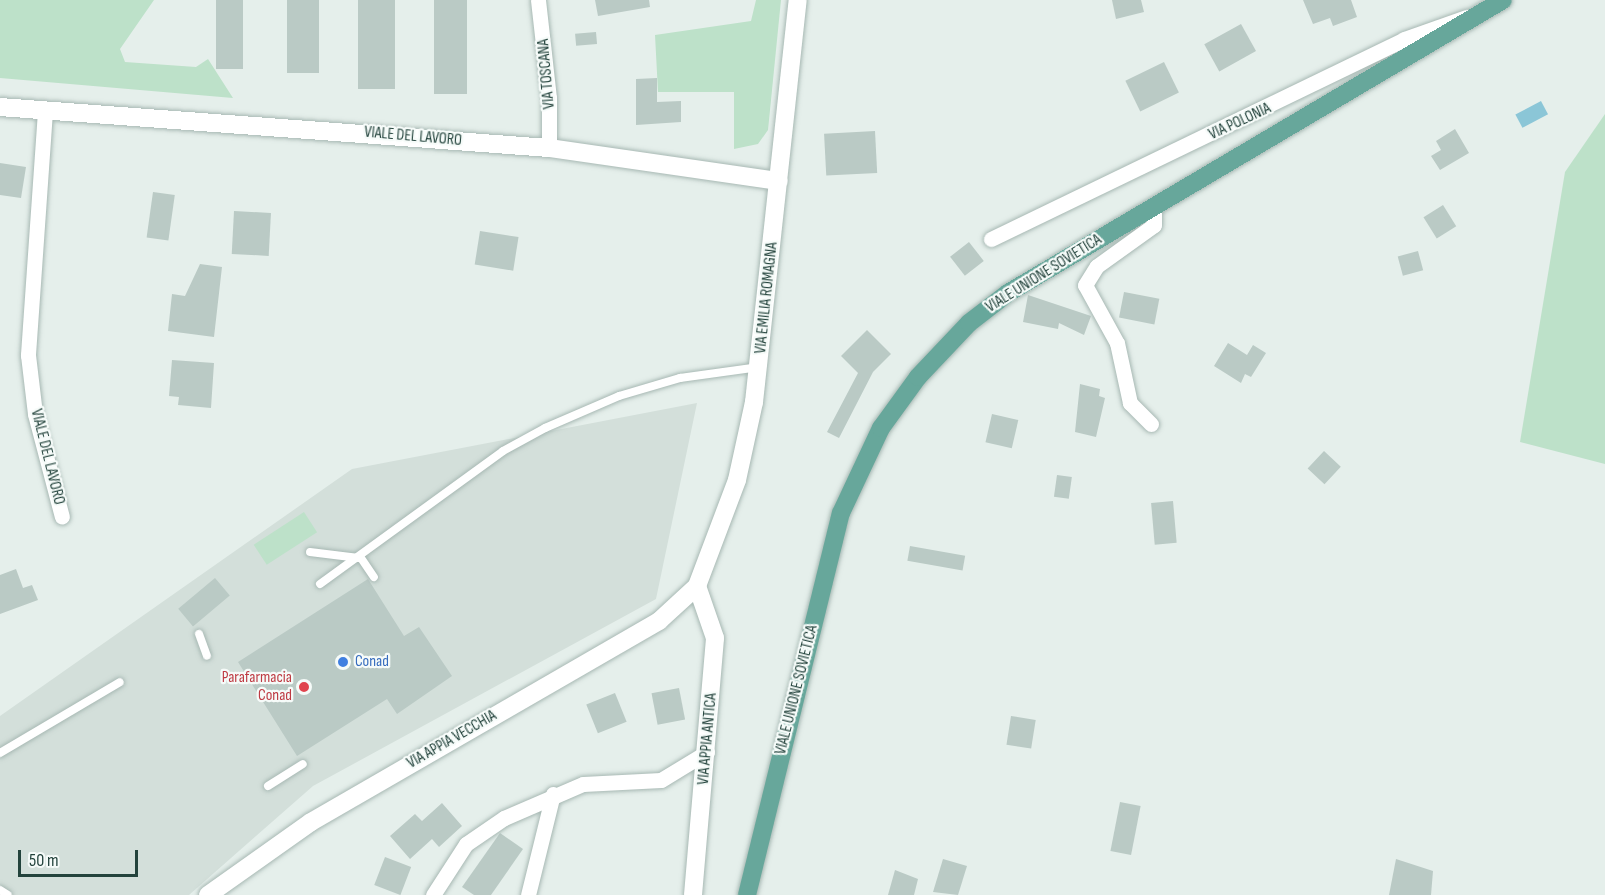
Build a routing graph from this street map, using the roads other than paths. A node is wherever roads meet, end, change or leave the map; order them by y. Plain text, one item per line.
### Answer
1 (538, 0) edge
2 (798, 0) edge
3 (1497, 4) edge
4 (0, 107) edge
5 (45, 111) junction
6 (549, 148) junction
7 (779, 181) junction
8 (1154, 207) junction
9 (991, 239) dead end
10 (760, 367) junction
11 (1151, 424) dead end
12 (62, 517) dead end
13 (310, 552) dead end
14 (361, 558) junction
15 (374, 577) dead end
16 (320, 584) dead end
17 (697, 586) junction
18 (199, 634) dead end
19 (207, 656) dead end
20 (120, 682) dead end
21 (707, 752) junction
22 (0, 753) edge
23 (303, 764) dead end
24 (268, 786) dead end
25 (553, 794) junction
26 (0, 890) edge
27 (8, 895) edge
28 (208, 895) edge
29 (433, 895) edge
30 (528, 895) edge
31 (693, 895) edge
32 (747, 895) edge

1 - 6 street, VIA TOSCANA
2 - 7 main road, VIA EMILIA ROMAGNA
3 - 8 main road, VIALE UNIONE SOVIETICA
3 - 9 street, VIA POLONIA
4 - 5 main road, VIALE DEL LAVORO
5 - 6 main road, VIALE DEL LAVORO
5 - 12 street, VIALE DEL LAVORO
6 - 7 main road, VIALE DEL LAVORO
7 - 10 main road, VIA EMILIA ROMAGNA
8 - 11 street
8 - 32 main road, VIALE UNIONE SOVIETICA
10 - 14 lane
10 - 17 main road, VIA EMILIA ROMAGNA
13 - 14 lane
14 - 15 lane
14 - 16 lane
17 - 21 main road, VIA APPIA ANTICA
17 - 28 main road, VIA APPIA VECCHIA
18 - 19 lane
20 - 22 lane
21 - 25 street
21 - 31 main road, VIA APPIA ANTICA
23 - 24 lane
25 - 29 street
25 - 30 street
26 - 27 lane

